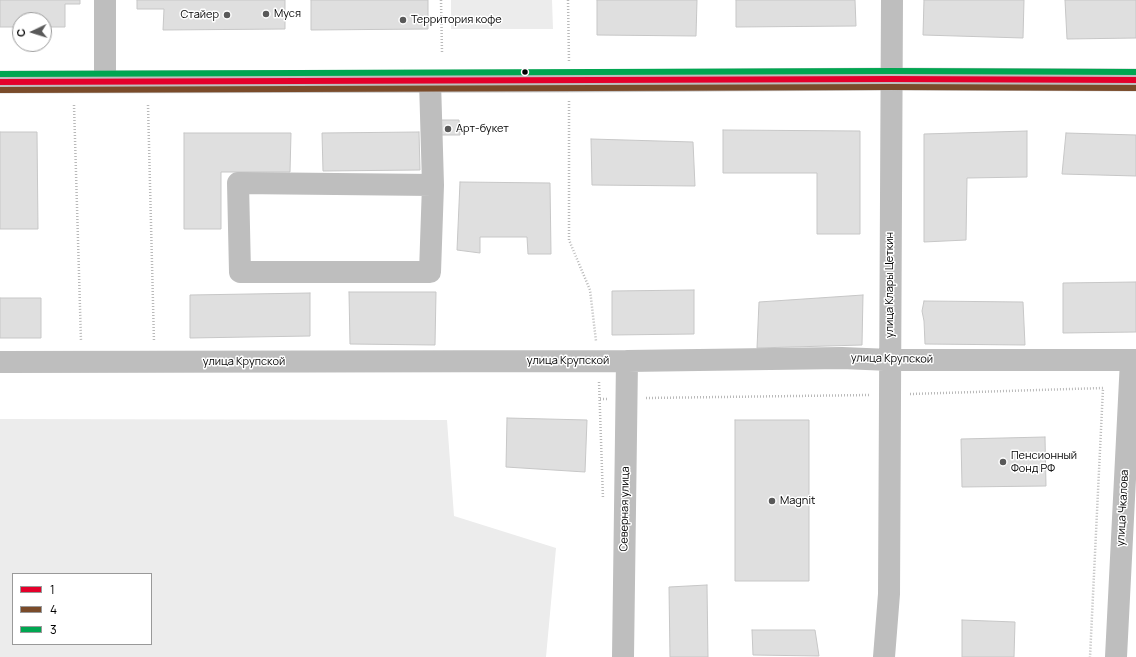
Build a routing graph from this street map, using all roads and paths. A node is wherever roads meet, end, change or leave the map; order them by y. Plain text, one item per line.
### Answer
1 (104, 0) edge
2 (441, 0) edge
3 (568, 0) edge
4 (892, 0) edge
5 (442, 52) dead end
6 (569, 55) dead end
7 (891, 78) junction
8 (1136, 80) edge
9 (430, 81) junction
10 (0, 82) edge
11 (105, 82) junction
12 (74, 105) dead end
13 (148, 105) dead end
14 (433, 184) junction
15 (890, 360) junction
16 (1133, 360) edge
17 (627, 361) junction
18 (0, 362) edge
19 (82, 362) junction
20 (155, 362) junction
21 (890, 394) junction
22 (600, 399) dead end
23 (626, 399) junction
24 (623, 657) edge
25 (884, 657) edge
26 (1090, 657) edge
27 (1116, 657) edge

1 - 11 street
2 - 5 path
3 - 6 path
4 - 7 street, улица Клары Цеткин
7 - 8 street
7 - 9 street
7 - 15 street, улица Клары Цеткин
9 - 11 street
9 - 14 street
10 - 11 street
12 - 19 path
13 - 20 path
14 - 14 street
15 - 16 street, улица Крупской
15 - 17 street, улица Крупской
15 - 21 street, улица Клары Цеткин
16 - 27 street, улица Чкалова
17 - 20 street, улица Крупской
17 - 23 street, Северная улица
18 - 19 street, улица Крупской
19 - 20 street, улица Крупской
21 - 23 path
21 - 25 street, улица Клары Цеткин
21 - 26 path
22 - 23 path
23 - 24 street, Северная улица

